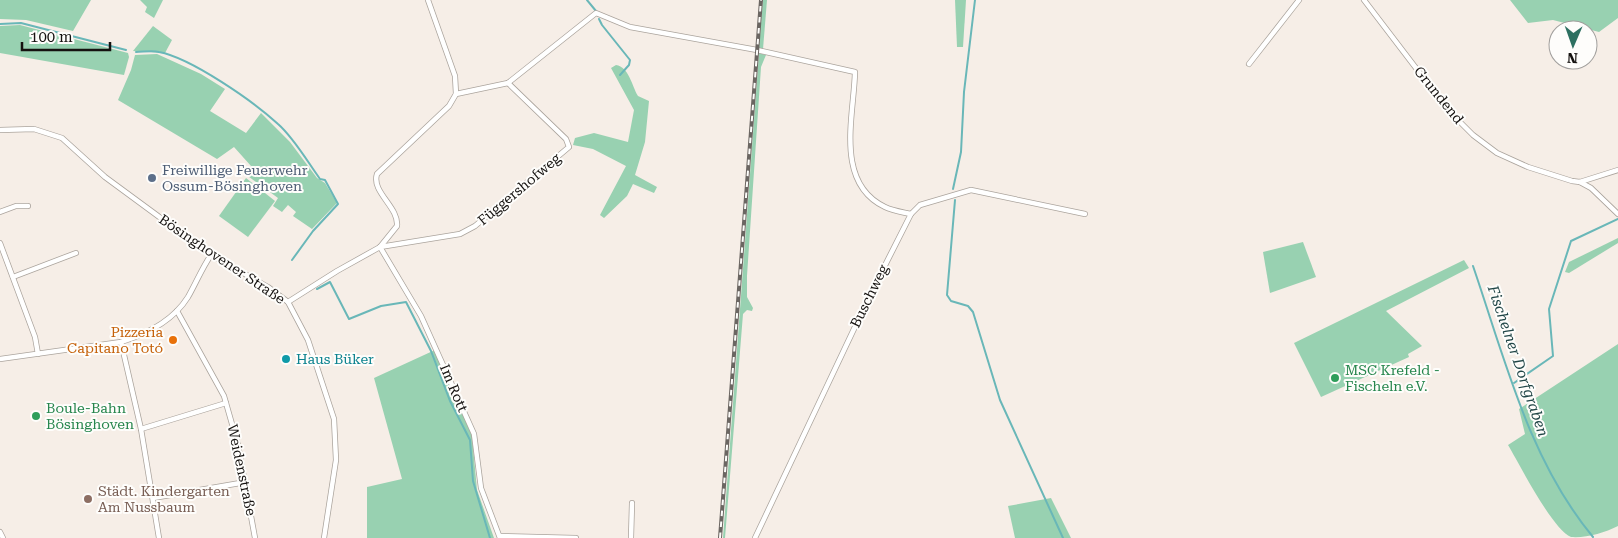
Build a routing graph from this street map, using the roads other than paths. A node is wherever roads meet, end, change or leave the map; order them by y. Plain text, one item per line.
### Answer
1 (428, 0) edge
2 (1299, 0) edge
3 (1364, 0) edge
4 (1250, 64) dead end
5 (508, 83) junction
6 (456, 94) junction
7 (0, 130) edge
8 (1618, 170) edge
9 (1580, 182) junction
10 (28, 206) dead end
11 (0, 212) edge
12 (911, 214) junction
13 (1085, 214) dead end
14 (1618, 214) edge
15 (0, 243) edge
16 (380, 247) junction
17 (76, 253) dead end
18 (211, 255) junction
19 (13, 277) junction
20 (288, 302) junction
21 (177, 311) junction
22 (121, 342) junction
23 (38, 354) junction
24 (0, 359) edge
25 (226, 403) junction
26 (141, 429) junction
27 (246, 482) junction
28 (153, 498) junction
29 (632, 503) dead end
30 (0, 532) edge
31 (500, 537) edge
32 (3, 538) edge
33 (158, 538) edge
34 (255, 538) edge
35 (324, 538) edge
36 (576, 538) edge
37 (631, 538) edge
38 (755, 538) edge

1 - 6 street
2 - 4 street
3 - 9 street, Grundend
5 - 6 street
5 - 12 street
5 - 16 street, Függershofweg
6 - 16 street
7 - 18 street, Bösinghovener Straße
8 - 9 street
9 - 14 street
10 - 11 street
12 - 13 street
12 - 38 street, Buschweg
15 - 19 street
16 - 20 street
16 - 31 street, Im Rott
17 - 19 street
18 - 20 street, Bösinghovener Straße
18 - 21 street
19 - 23 street
20 - 35 street, Bösinghovener Straße
21 - 22 street
21 - 25 street, Weidenstraße
22 - 23 street
22 - 26 street
23 - 24 street
25 - 26 street
25 - 27 street, Weidenstraße
26 - 28 street
27 - 28 street
27 - 34 street, Weidenstraße
28 - 33 street
29 - 37 street
30 - 32 street
31 - 36 street

